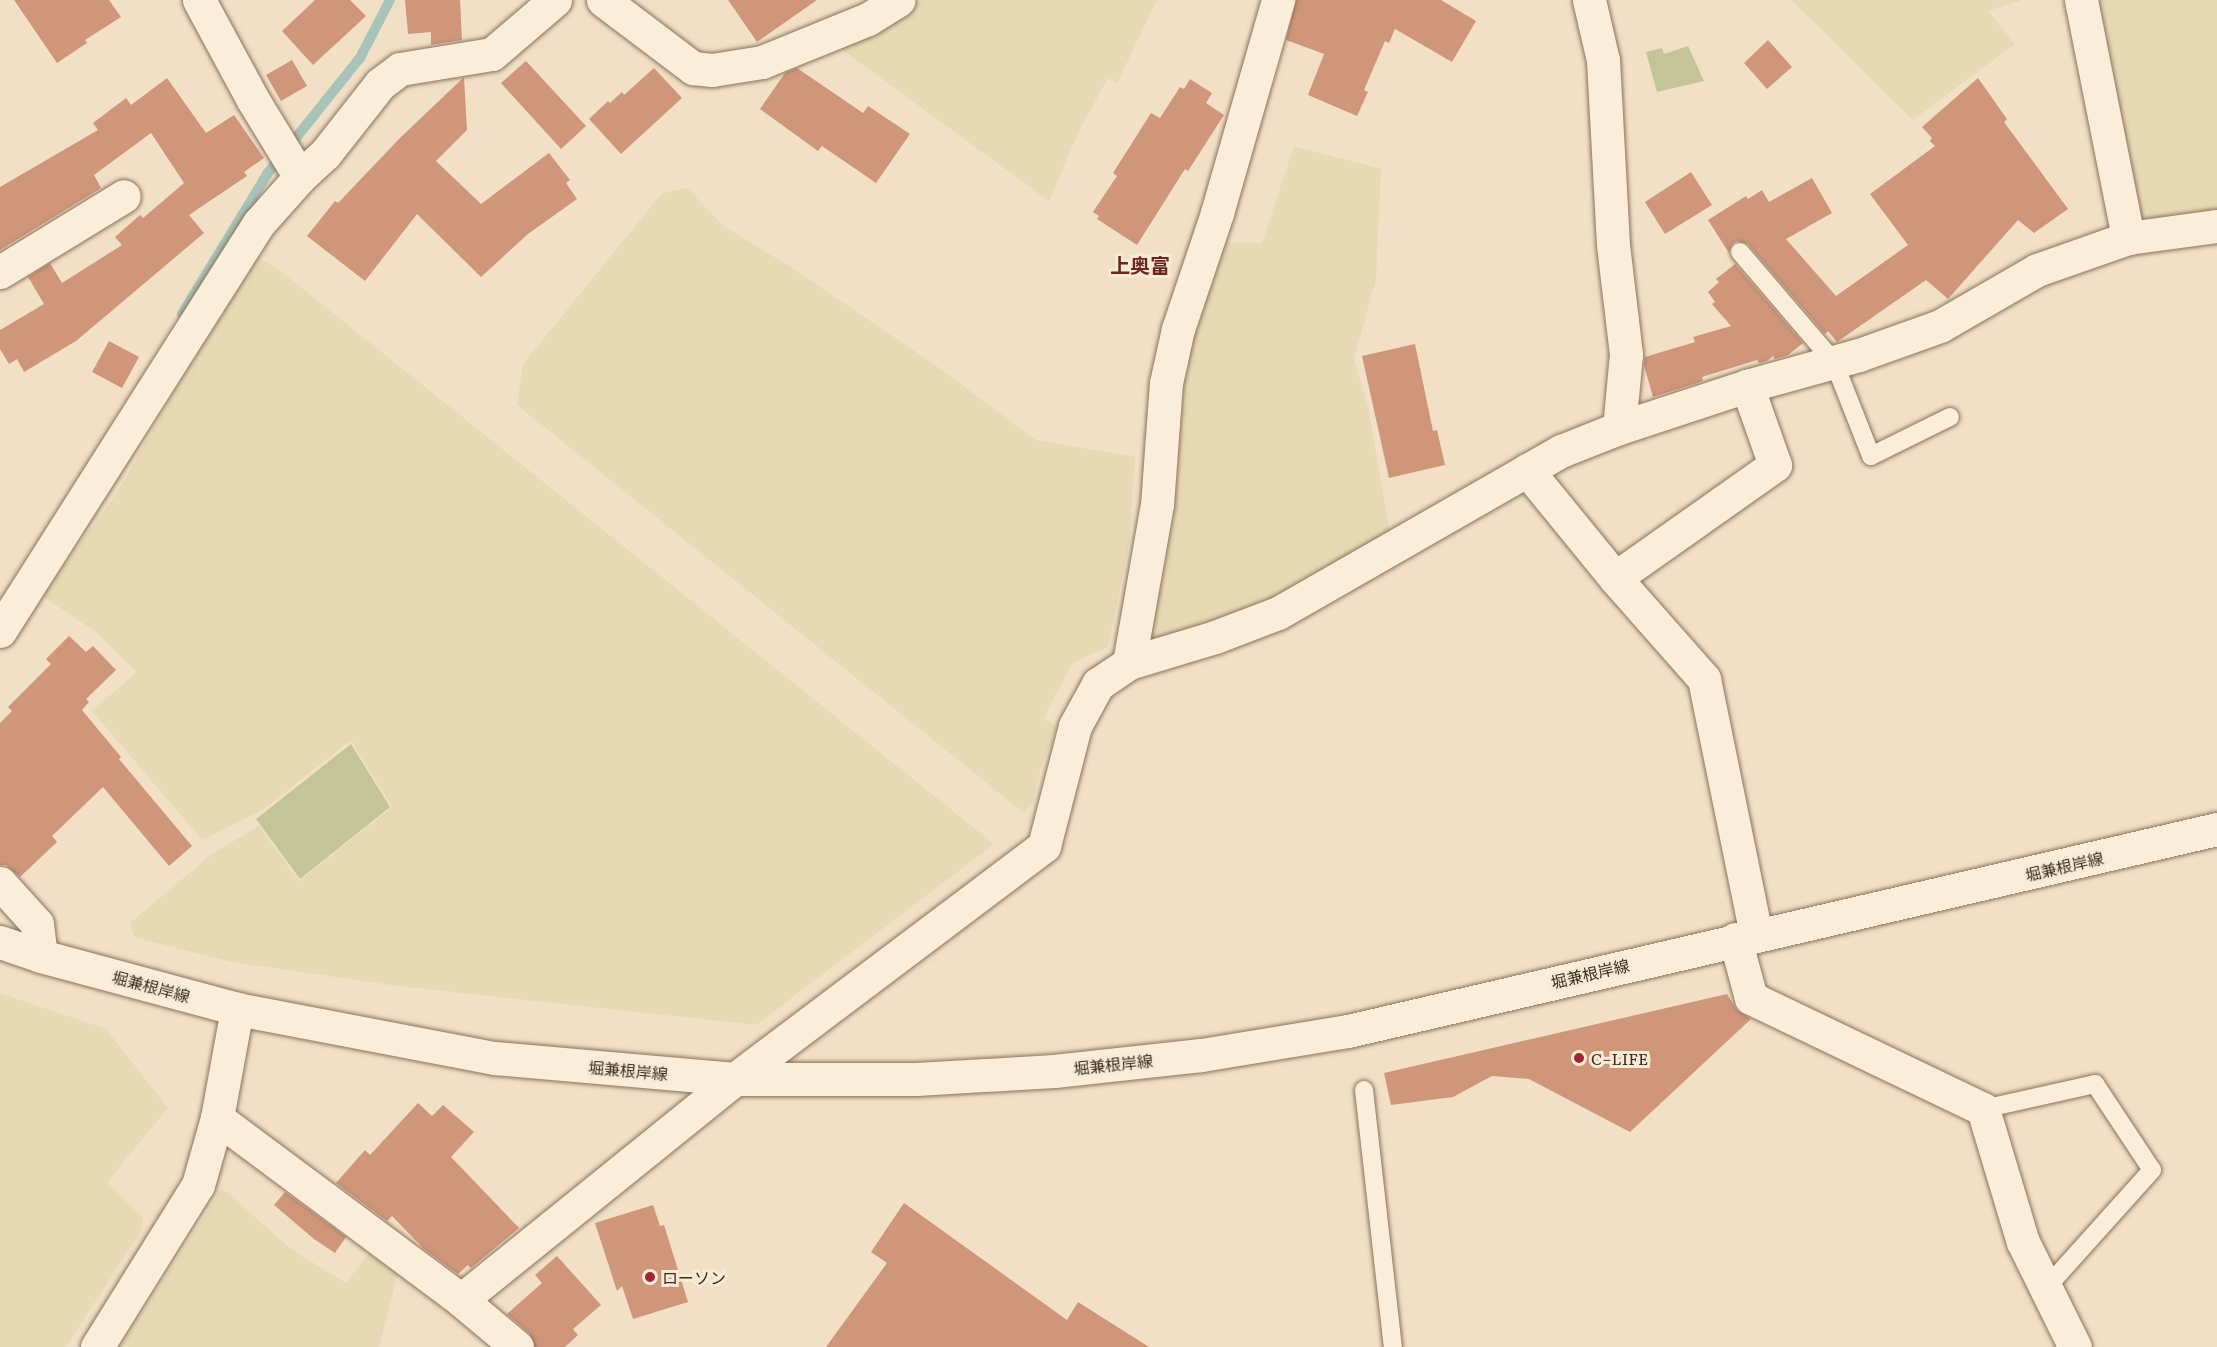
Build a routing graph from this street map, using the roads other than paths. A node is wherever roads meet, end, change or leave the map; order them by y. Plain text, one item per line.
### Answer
1 (199, 0) edge
2 (555, 0) edge
3 (603, 0) edge
4 (899, 0) edge
5 (1278, 0) edge
6 (1589, 0) edge
7 (2081, 0) edge
8 (300, 177) junction
9 (124, 196) dead end
10 (2217, 226) edge
11 (2128, 238) junction
12 (1740, 252) dead end
13 (0, 272) edge
14 (1834, 362) junction
15 (1747, 386) junction
16 (1950, 417) dead end
17 (1618, 428) junction
18 (1527, 470) junction
19 (1615, 578) junction
20 (0, 631) edge
21 (1129, 663) junction
22 (2217, 829) edge
23 (0, 883) edge
24 (1745, 937) junction
25 (0, 942) edge
26 (41, 956) junction
27 (237, 1010) junction
28 (735, 1079) junction
29 (1364, 1090) dead end
30 (1983, 1108) junction
31 (218, 1118) junction
32 (2046, 1288) junction
33 (461, 1300) junction
34 (97, 1347) edge
35 (517, 1347) edge
36 (1393, 1347) edge
37 (2075, 1347) edge

1 - 8 street
2 - 8 street
3 - 4 street
5 - 21 street
6 - 17 street
7 - 11 street
8 - 20 street
9 - 13 street
10 - 11 street
11 - 14 street
12 - 14 lane
14 - 15 street
14 - 16 lane
15 - 17 street
15 - 19 street
17 - 18 street
18 - 19 street
18 - 21 street
19 - 24 street
21 - 28 street
22 - 24 street, 堀兼根岸線
23 - 26 street
24 - 28 street, 堀兼根岸線
24 - 30 street
25 - 26 street, 堀兼根岸線
26 - 27 street, 堀兼根岸線
27 - 28 street, 堀兼根岸線
27 - 31 street
28 - 33 street
29 - 36 lane
30 - 32 street
30 - 32 lane
31 - 33 street
31 - 34 street
32 - 37 street
33 - 35 street

